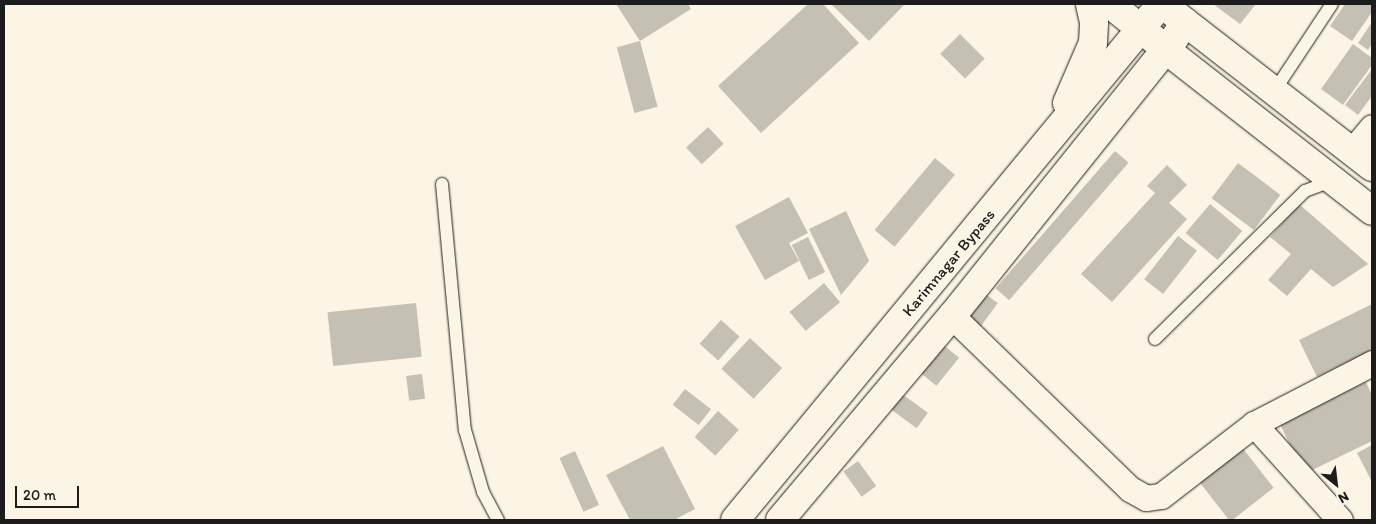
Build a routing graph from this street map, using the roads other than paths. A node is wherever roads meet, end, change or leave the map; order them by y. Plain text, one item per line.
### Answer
1 (1090, 4) edge
2 (1110, 4) edge
3 (1162, 4) edge
4 (1332, 4) edge
5 (1185, 22) junction
6 (1142, 29) junction
7 (1165, 49) junction
8 (1275, 90) junction
9 (1372, 127) edge
10 (1040, 152) junction
11 (1362, 159) edge
12 (1334, 180) junction
13 (442, 184) dead end
14 (1372, 211) edge
15 (952, 316) junction
16 (1155, 339) dead end
17 (1372, 363) edge
18 (1254, 424) junction
19 (498, 520) edge
20 (735, 520) edge
21 (780, 520) edge
22 (1340, 520) edge

1 - 10 main road
2 - 6 main road
3 - 5 main road
3 - 6 main road, Karimnagar Bypass
4 - 8 lane
5 - 7 main road, Karimnagar Bypass
5 - 8 main road
6 - 7 main road
6 - 10 main road, Karimnagar Bypass
7 - 12 main road
7 - 15 main road, Karimnagar Bypass
8 - 11 main road
9 - 11 street
10 - 20 main road, Karimnagar Bypass
12 - 14 main road
12 - 16 lane
13 - 19 lane
15 - 18 street
15 - 21 main road, Karimnagar Bypass
17 - 18 street
18 - 22 street

